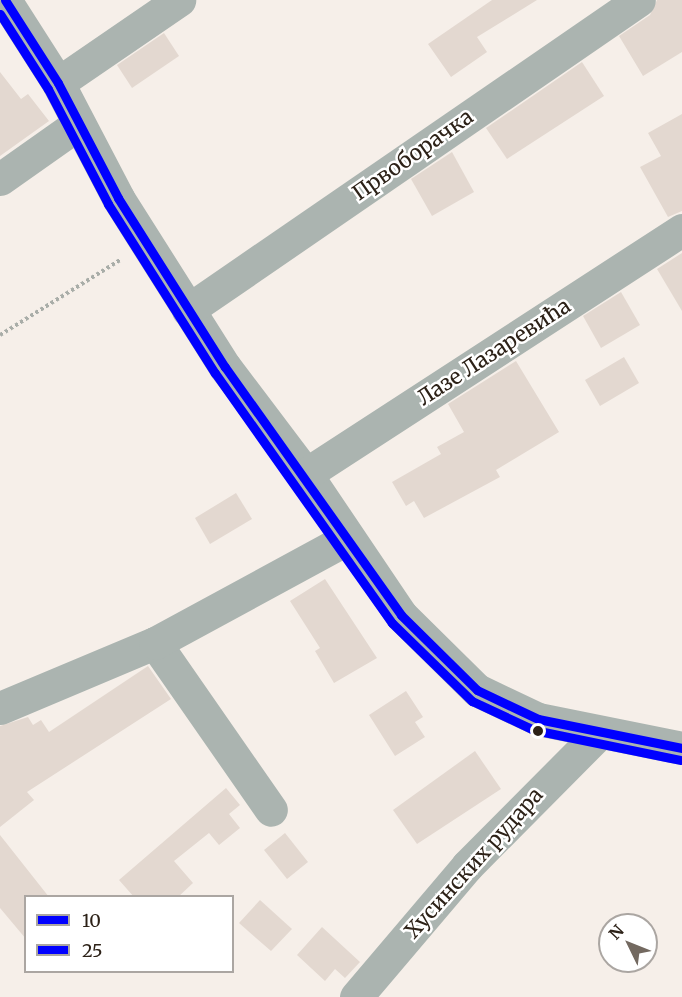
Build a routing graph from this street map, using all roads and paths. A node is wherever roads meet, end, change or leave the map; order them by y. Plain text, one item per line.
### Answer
1 (5, 0) edge
2 (179, 0) edge
3 (639, 0) edge
4 (58, 83) junction
5 (78, 124) junction
6 (0, 179) edge
7 (682, 230) edge
8 (146, 243) junction
9 (188, 310) junction
10 (0, 335) edge
11 (306, 474) junction
12 (348, 538) junction
13 (155, 643) junction
14 (0, 708) edge
15 (598, 734) junction
16 (682, 748) edge
17 (271, 810) dead end
18 (356, 997) edge

1 - 4 street
2 - 4 street
3 - 9 street, Првоборачка
4 - 5 street
5 - 6 street
5 - 8 street
7 - 11 street, Лазе Лазаревића
8 - 9 street
8 - 10 path
9 - 11 street
11 - 12 street
12 - 13 street
12 - 15 street
13 - 14 street
13 - 17 street
15 - 16 street
15 - 18 street, Хусинских рудара

